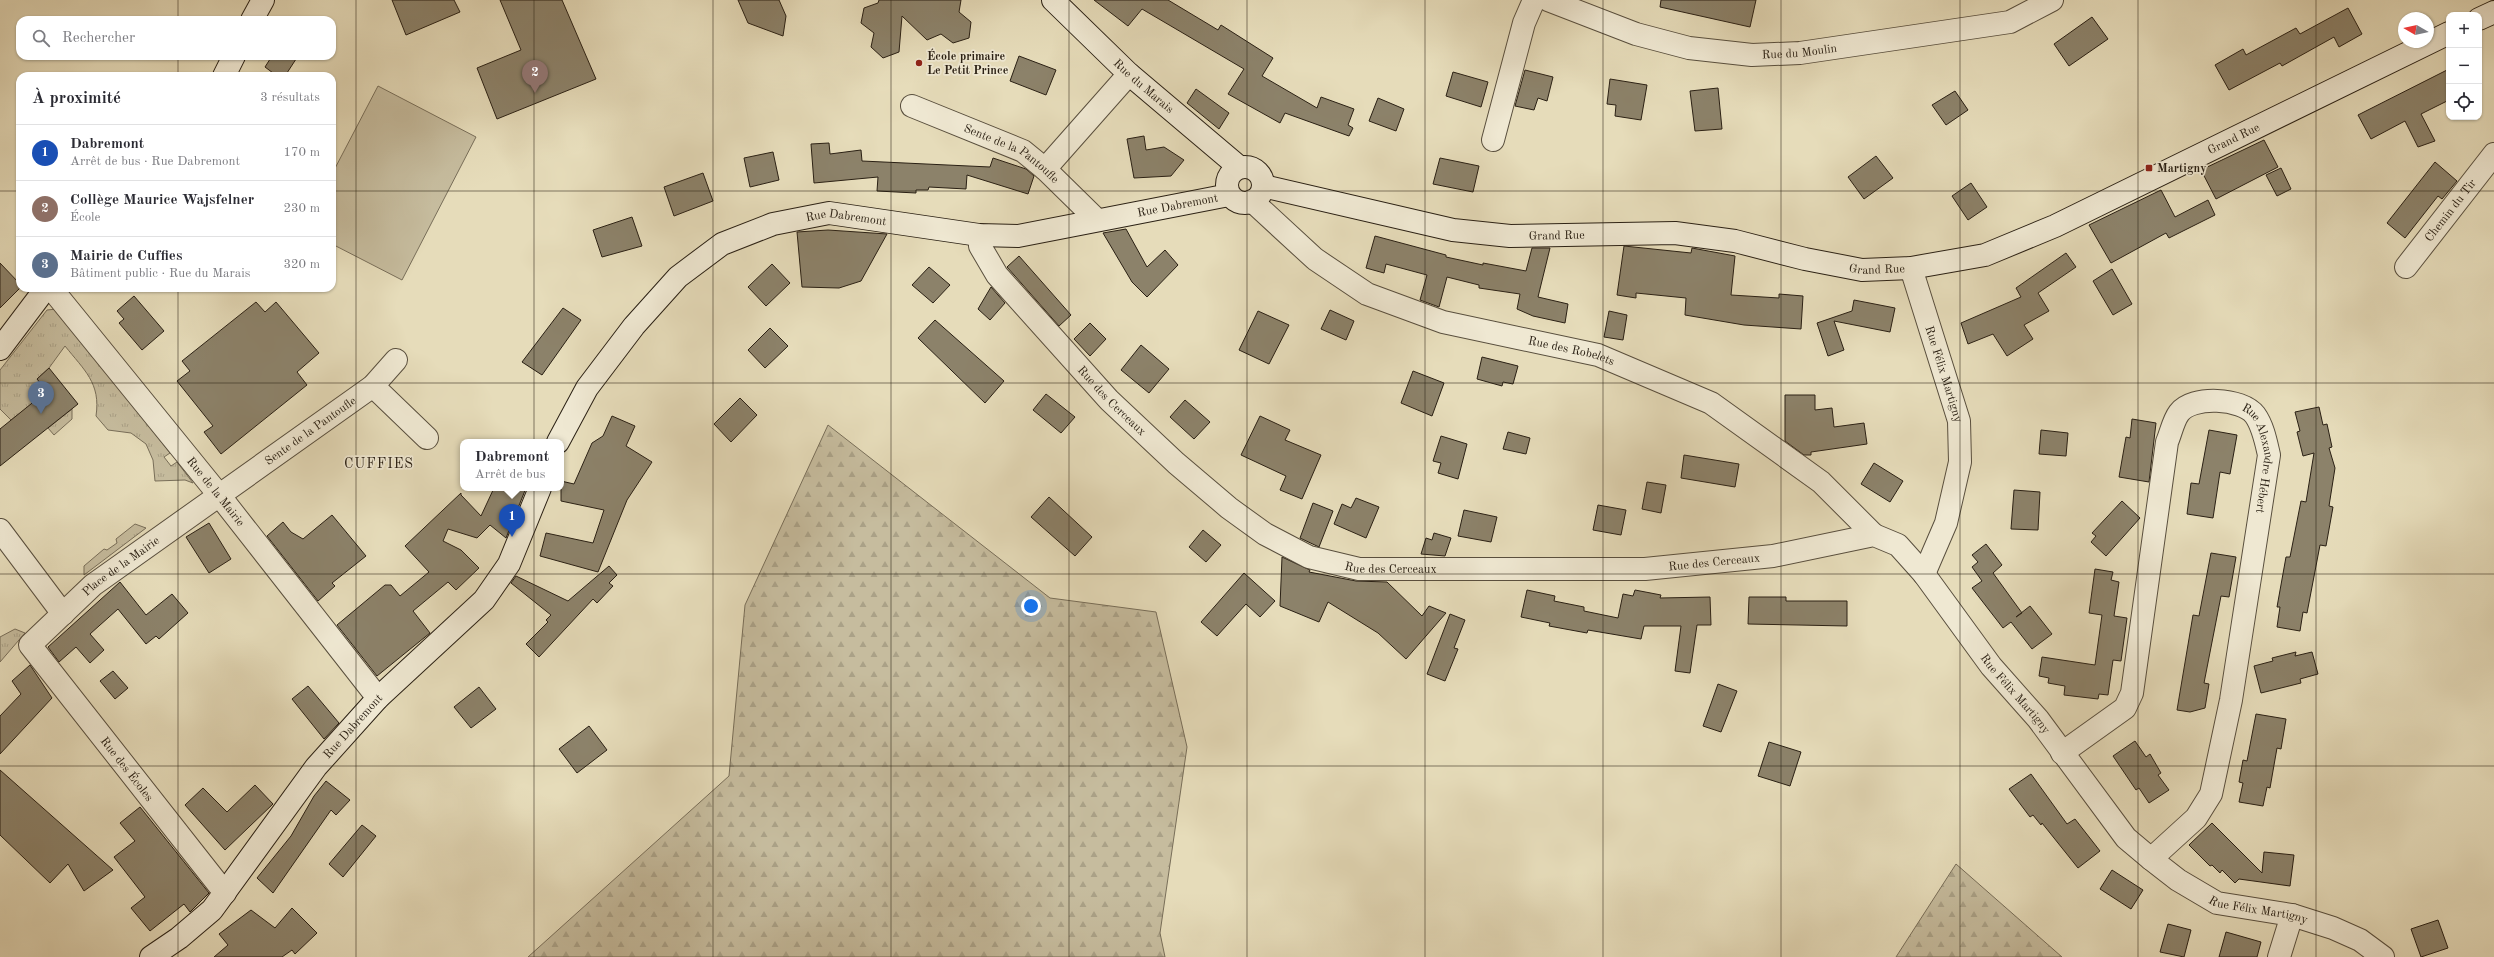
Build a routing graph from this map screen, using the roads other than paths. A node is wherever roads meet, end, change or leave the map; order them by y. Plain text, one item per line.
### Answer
1 (263, 0) edge
2 (1053, 0) edge
3 (1534, 0) edge
4 (1548, 0) edge
5 (2052, 0) edge
6 (2494, 12) edge
7 (254, 16) edge
8 (2482, 18) edge
9 (2446, 34) edge
10 (232, 60) edge
11 (226, 72) edge
12 (1130, 74) junction
13 (912, 106) dead end
14 (1493, 140) dead end
15 (2494, 154) edge
16 (1239, 167) junction
17 (1045, 169) junction
18 (1258, 194) junction
19 (1229, 195) junction
20 (1097, 220) junction
21 (979, 235) junction
22 (2406, 267) dead end
23 (1911, 268) junction
24 (43, 292) edge
25 (54, 292) edge
26 (0, 348) edge
27 (396, 360) dead end
28 (373, 386) junction
29 (427, 438) dead end
30 (560, 439) edge
31 (539, 491) edge
32 (219, 495) junction
33 (0, 530) edge
34 (1874, 535) junction
35 (1924, 574) junction
36 (63, 614) junction
37 (30, 645) joint
38 (378, 698) junction
39 (2062, 753) junction
40 (2151, 860) junction
41 (225, 893) junction
42 (2292, 915) junction
43 (151, 957) edge
44 (2279, 957) edge
45 (2383, 957) edge

1 - 7 street
2 - 12 street, Rue du Marais
3 - 14 street
4 - 5 street, Rue du Moulin
6 - 8 street
9 - 23 street, Grand Rue
10 - 11 street
12 - 16 street, Rue du Marais
12 - 17 street
13 - 17 street, Sente de la Pantoufle
15 - 22 street, Chemin du Tir
16 - 18 street
16 - 19 street
17 - 20 street, Sente de la Pantoufle
18 - 19 street
18 - 23 street, Grand Rue
18 - 34 street, Rue des Robelets
19 - 20 street, Rue Dabremont
20 - 21 street, Rue Dabremont
21 - 30 street, Rue Dabremont
21 - 34 street, Rue des Cerceaux
23 - 35 street, Rue Félix Martigny
24 - 26 street
25 - 32 street, Rue de la Mairie
27 - 28 street, Sente de la Pantoufle
28 - 29 street
28 - 32 street, Sente de la Pantoufle
31 - 38 street, Rue Dabremont
32 - 36 street, Place de la Mairie
32 - 38 street, Rue de la Mairie
33 - 36 street
34 - 35 street
35 - 39 street, Rue Félix Martigny
36 - 37 street, Place de la Mairie
37 - 41 street, Rue des Écoles
38 - 41 street, Rue Dabremont
39 - 40 street, Rue Félix Martigny
39 - 40 street, Rue Alexandre Hébert
40 - 42 street, Rue Félix Martigny
41 - 43 street, Rue Dabremont
42 - 44 street
42 - 45 street, Rue Félix Martigny

